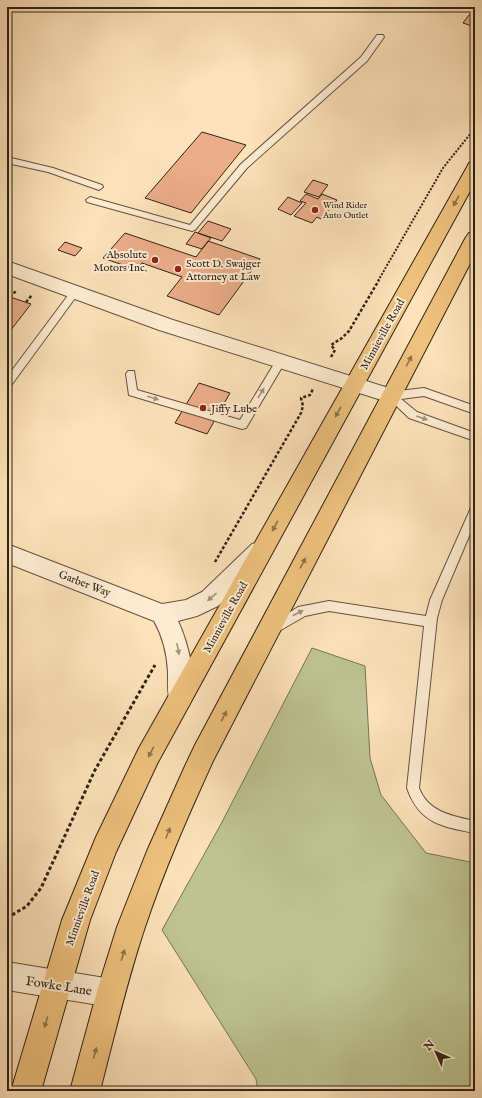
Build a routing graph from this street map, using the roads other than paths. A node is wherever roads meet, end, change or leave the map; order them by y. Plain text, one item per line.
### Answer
1 (380, 37) dead end
2 (7, 160) edge
3 (475, 167) edge
4 (99, 187) dead end
5 (90, 200) dead end
6 (475, 237) edge
7 (7, 266) edge
8 (75, 292) junction
9 (280, 362) junction
10 (131, 374) dead end
11 (7, 384) edge
12 (354, 385) junction
13 (391, 396) junction
14 (475, 410) edge
15 (475, 437) edge
16 (475, 510) edge
17 (261, 551) junction
18 (7, 553) edge
19 (162, 614) junction
20 (430, 622) junction
21 (266, 635) junction
22 (180, 698) junction
23 (475, 827) edge
24 (7, 976) edge
25 (57, 984) junction
26 (111, 993) junction
27 (26, 1091) edge
28 (85, 1091) edge

1 - 5 lane
2 - 4 lane
3 -> 12 main road, Minnieville Road
13 -> 6 main road
7 - 8 street
8 - 9 street
8 - 11 lane
10 -> 9 lane
9 - 12 street
12 - 13 street
12 -> 17 main road, Minnieville Road
13 - 14 lane
13 -> 15 lane
21 -> 13 main road
16 - 20 lane
17 -> 19 street
17 - 22 main road, Minnieville Road
18 - 19 street, Garber Way
19 -> 22 street
21 -> 20 lane
20 - 23 lane
26 -> 21 main road
22 -> 25 main road, Minnieville Road
24 - 25 street, Fowke Lane
25 - 26 street, Fowke Lane
25 -> 27 main road, Minnieville Road
28 -> 26 main road

